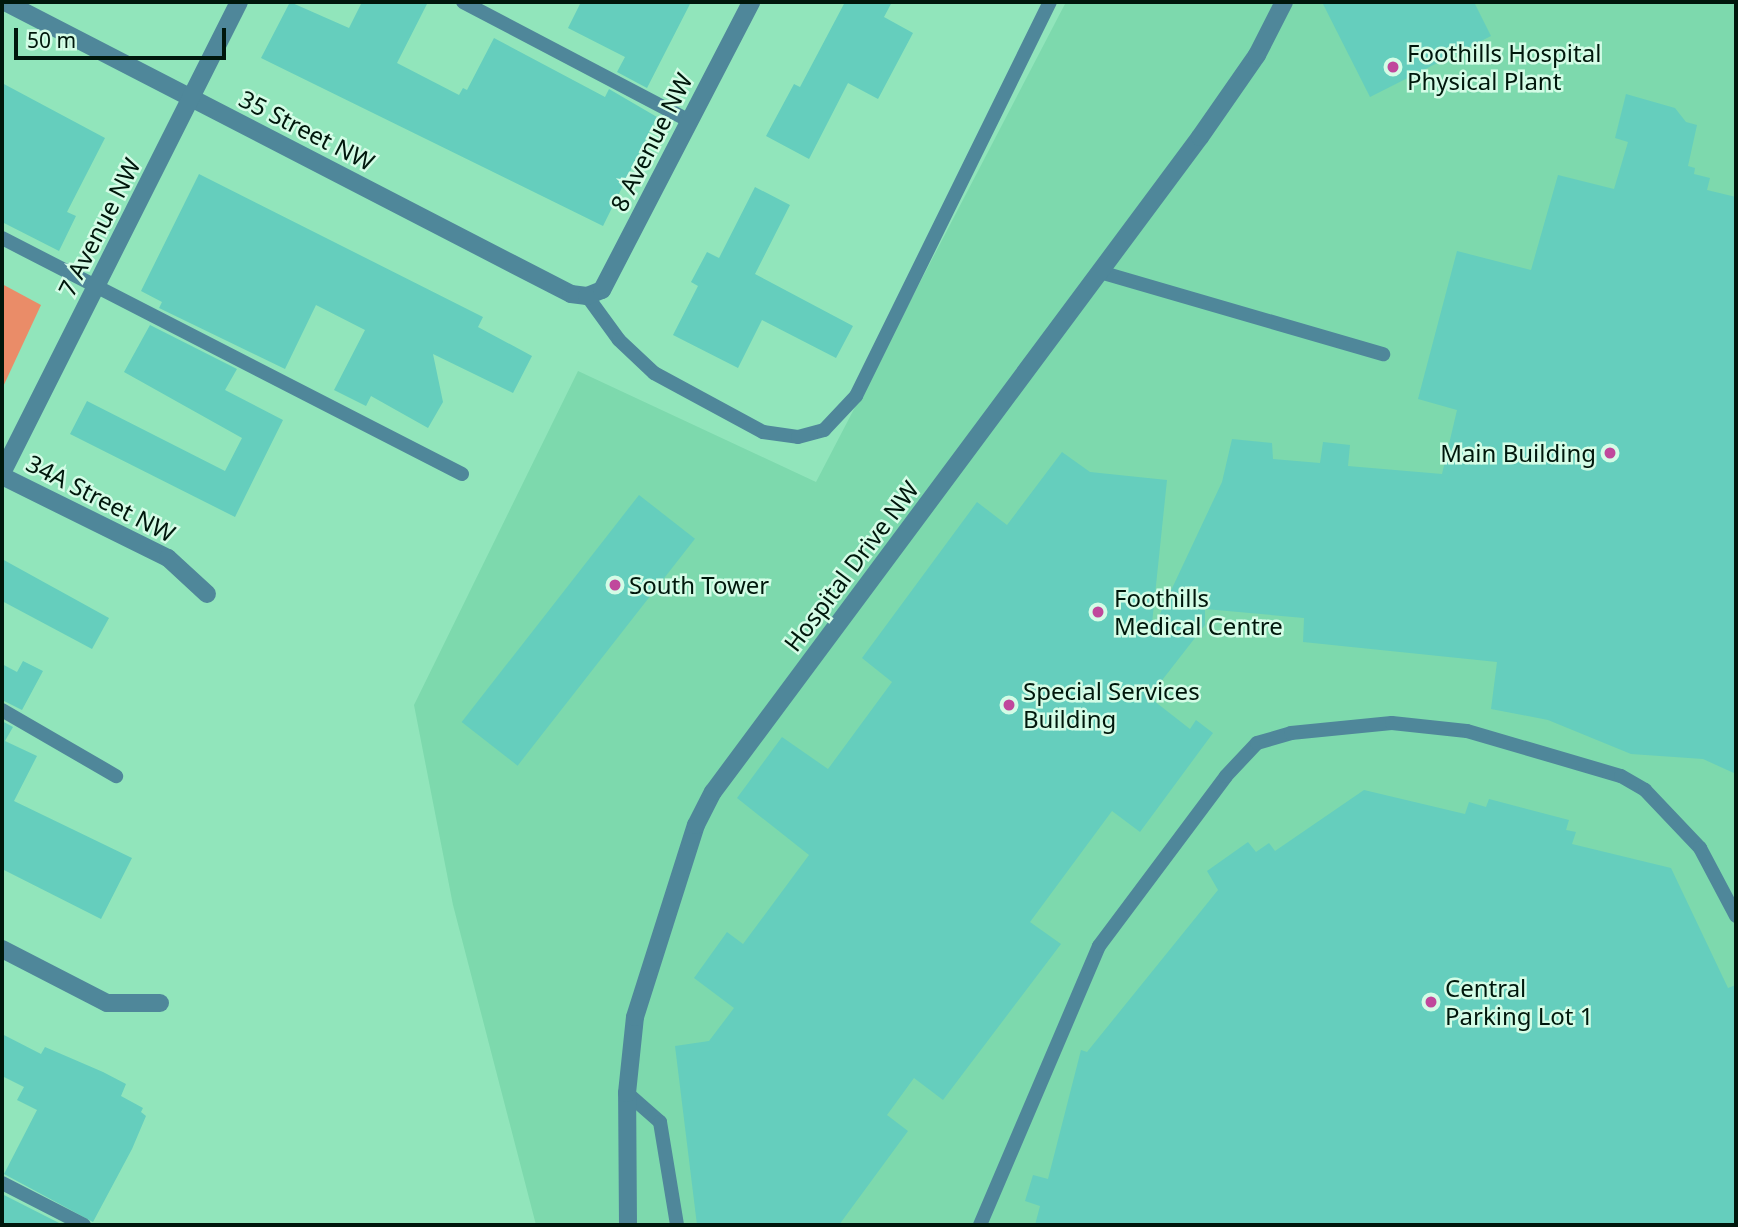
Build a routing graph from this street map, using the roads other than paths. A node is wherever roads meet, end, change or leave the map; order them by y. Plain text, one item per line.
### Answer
1 (5, 2) edge
2 (239, 2) edge
3 (463, 2) edge
4 (751, 2) edge
5 (1050, 2) edge
6 (1284, 2) edge
7 (191, 97) junction
8 (690, 121) junction
9 (2, 238) edge
10 (1100, 272) junction
11 (97, 286) junction
12 (587, 296) junction
13 (1383, 354) dead end
14 (2, 474) edge
15 (462, 474) dead end
16 (208, 594) dead end
17 (2, 710) edge
18 (116, 776) dead end
19 (1736, 916) edge
20 (2, 949) edge
21 (160, 1003) dead end
22 (627, 1093) junction
23 (2, 1183) edge
24 (84, 1225) edge
25 (628, 1225) edge
26 (677, 1225) edge
27 (980, 1225) edge

1 - 7 street, 35 Street NW
2 - 7 street, 7 Avenue NW
3 - 8 lane
4 - 8 street, 8 Avenue NW
5 - 12 lane
6 - 10 street, Hospital Drive NW
7 - 11 street, 7 Avenue NW
7 - 12 street, 35 Street NW
8 - 12 street, 8 Avenue NW
9 - 11 lane
10 - 13 lane
10 - 22 street, Hospital Drive NW
11 - 14 street, 7 Avenue NW
11 - 15 lane
14 - 16 street, 34A Street NW
17 - 18 lane
19 - 27 lane
20 - 21 street
22 - 25 street, Hospital Drive NW
22 - 26 lane
23 - 24 lane

